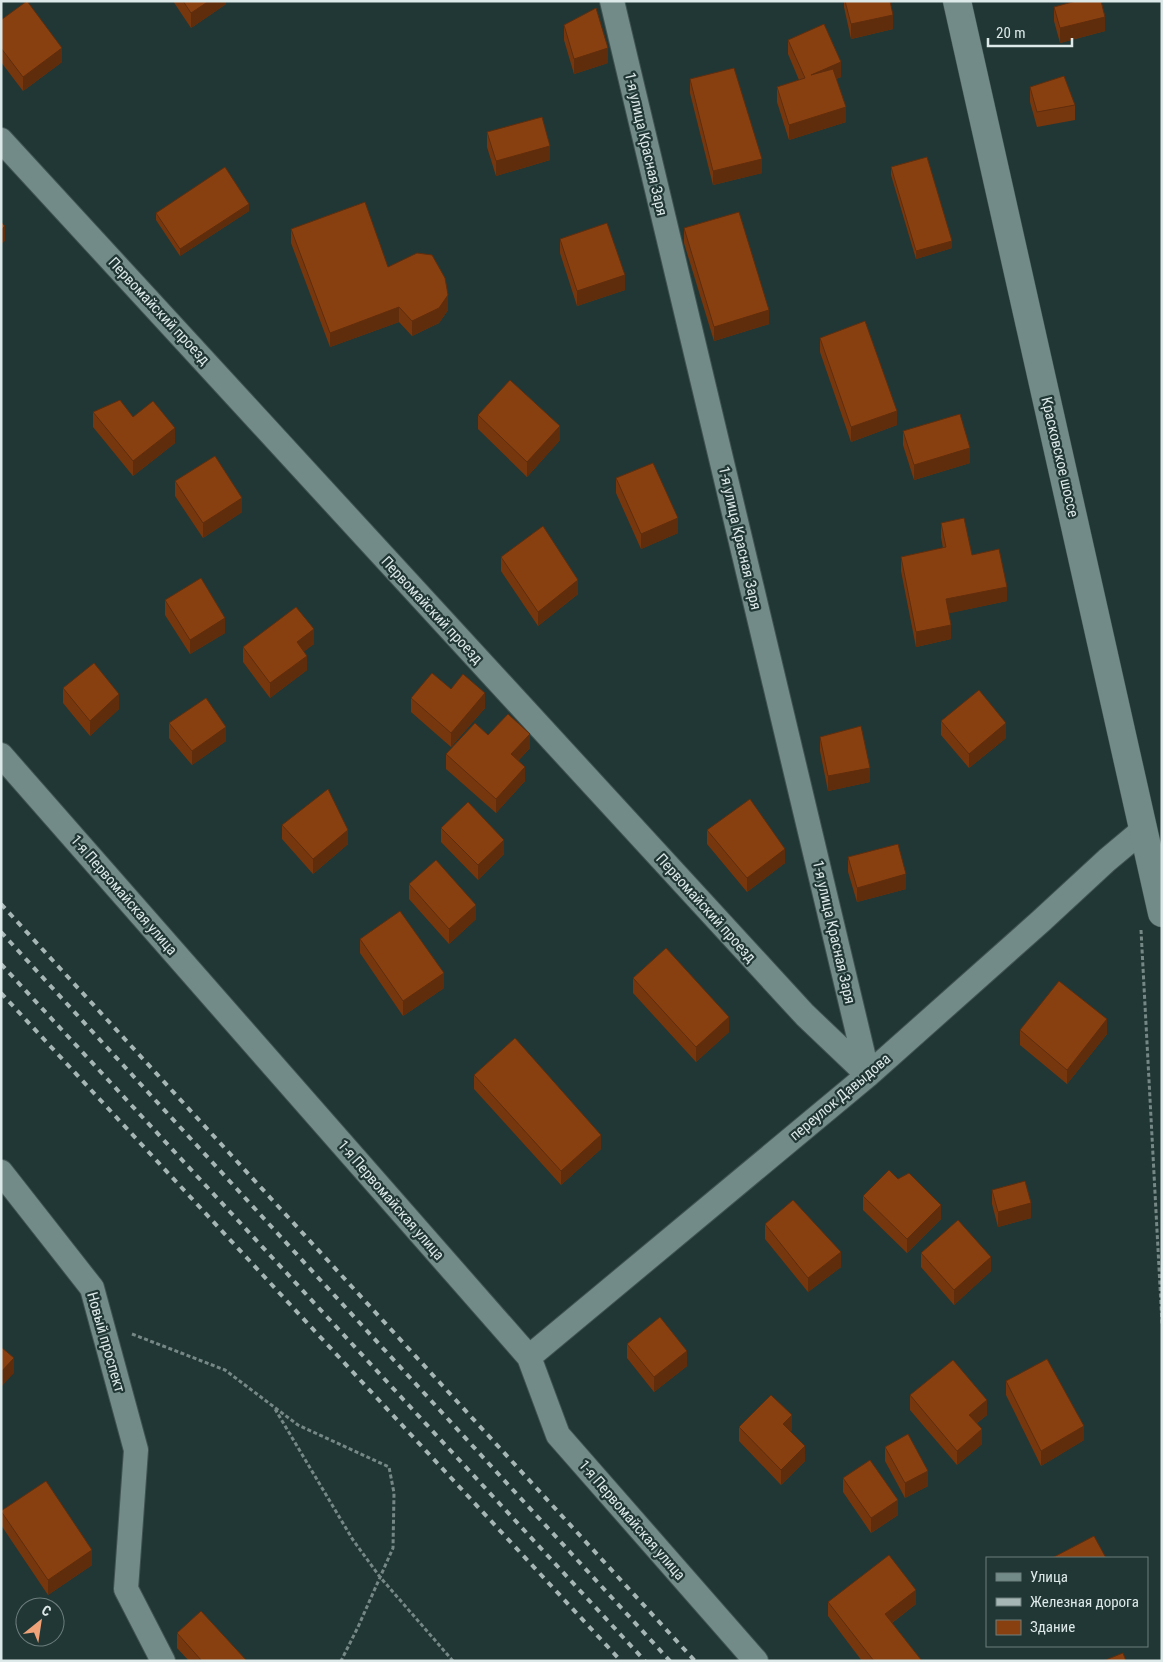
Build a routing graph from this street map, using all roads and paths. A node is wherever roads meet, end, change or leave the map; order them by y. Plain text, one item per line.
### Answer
1 (612, 1) edge
2 (958, 1) edge
3 (1, 140) edge
4 (1, 755) edge
5 (1144, 829) junction
6 (1151, 918) edge
7 (868, 1075) junction
8 (1, 1172) edge
9 (1162, 1324) edge
10 (128, 1332) dead end
11 (529, 1357) junction
12 (274, 1406) junction
13 (380, 1577) junction
14 (164, 1661) edge
15 (341, 1661) edge
16 (453, 1661) edge
17 (756, 1661) edge

1 - 7 street, 1-я улица Красная Заря
2 - 5 main road, Красковское шоссе
3 - 7 street, Первомайский проезд
4 - 11 street, 1-я Первомайская улица
5 - 6 main road, Красковское шоссе
5 - 7 street, переулок Давыдова
6 - 9 path
7 - 11 street, переулок Давыдова
8 - 14 street, Новый проспект
10 - 12 path
11 - 17 street, 1-я Первомайская улица
12 - 13 path
12 - 13 path
13 - 15 path
13 - 16 path

